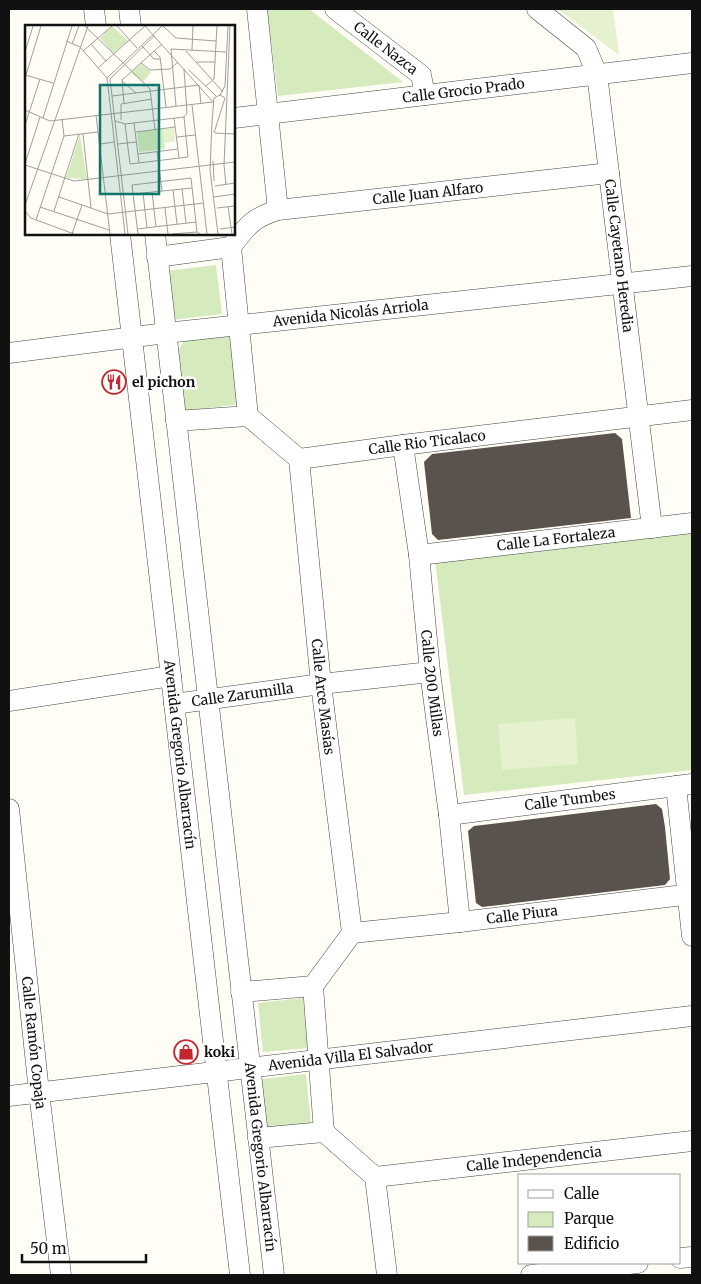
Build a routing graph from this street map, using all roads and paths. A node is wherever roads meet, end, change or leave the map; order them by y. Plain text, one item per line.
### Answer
1 (94, 9) edge
2 (129, 9) edge
3 (257, 9) edge
4 (335, 9) edge
5 (537, 9) edge
6 (96, 25) edge
7 (132, 25) edge
8 (692, 63) edge
9 (597, 74) junction
10 (425, 95) junction
11 (268, 113) junction
12 (235, 118) edge
13 (609, 173) junction
14 (278, 210) junction
15 (120, 235) edge
16 (155, 235) edge
17 (231, 248) junction
18 (157, 257) junction
19 (692, 276) edge
20 (622, 283) junction
21 (238, 325) junction
22 (166, 333) junction
23 (133, 338) junction
24 (9, 353) edge
25 (692, 410) edge
26 (248, 416) junction
27 (639, 416) junction
28 (176, 421) junction
29 (403, 445) junction
30 (299, 459) junction
31 (692, 523) edge
32 (652, 528) junction
33 (419, 555) junction
34 (430, 672) junction
35 (171, 676) junction
36 (321, 684) junction
37 (208, 699) junction
38 (9, 701) edge
39 (174, 704) junction
40 (684, 785) edge
41 (9, 810) edge
42 (449, 814) junction
43 (690, 895) edge
44 (460, 922) junction
45 (352, 932) junction
46 (692, 936) edge
47 (313, 986) junction
48 (241, 992) junction
49 (692, 1016) edge
50 (318, 1060) junction
51 (250, 1067) junction
52 (216, 1071) junction
53 (38, 1092) junction
54 (9, 1096) edge
55 (324, 1132) junction
56 (258, 1138) junction
57 (692, 1141) edge
58 (375, 1177) junction
59 (635, 1264) edge
60 (615, 1270) edge
61 (61, 1275) edge
62 (240, 1275) edge
63 (274, 1275) edge
64 (386, 1275) edge
65 (530, 1275) edge

1 - 6 street
2 - 7 street
3 - 11 street
4 - 10 street, Calle Nazca
5 - 9 street, Calle Cayetano Heredia
8 - 9 street, Calle Grocio Prado
9 - 10 street, Calle Grocio Prado
9 - 13 street, Calle Cayetano Heredia
10 - 11 street, Calle Grocio Prado
11 - 12 street, Calle Grocio Prado
11 - 14 street
13 - 14 street, Calle Juan Alfaro
13 - 20 street, Calle Cayetano Heredia
14 - 17 street, Calle Juan Alfaro
15 - 23 street, Avenida Gregorio Albarracín
16 - 18 street, Avenida Gregorio Albarracín
17 - 18 street
17 - 21 street
18 - 22 street, Avenida Gregorio Albarracín
19 - 20 street, Avenida Nicolás Arriola
20 - 21 street, Avenida Nicolás Arriola
20 - 27 street, Calle Cayetano Heredia
21 - 22 street, Avenida Nicolás Arriola
21 - 26 street
22 - 23 street, Avenida Nicolás Arriola
22 - 28 street, Avenida Gregorio Albarracín
23 - 24 street, Avenida Nicolás Arriola
23 - 35 street, Avenida Gregorio Albarracín
25 - 27 street, Calle Rio Ticalaco
26 - 28 street
26 - 30 street
27 - 29 street, Calle Rio Ticalaco
27 - 32 street, Calle Cayetano Heredia
28 - 37 street, Avenida Gregorio Albarracín
29 - 30 street, Calle Rio Ticalaco
29 - 33 street, Calle 200 Millas
30 - 36 street, Calle Arce Masías
31 - 32 street, Calle La Fortaleza
32 - 33 street, Calle La Fortaleza
33 - 34 street, Calle 200 Millas
34 - 36 street, Calle Zarumilla
34 - 42 street, Calle 200 Millas
35 - 38 street
35 - 39 street, Avenida Gregorio Albarracín
36 - 37 street, Calle Zarumilla
36 - 45 street, Calle Arce Masías
37 - 39 street, Calle Zarumilla
37 - 48 street, Avenida Gregorio Albarracín
39 - 52 street, Avenida Gregorio Albarracín
40 - 42 street, Calle Tumbes
40 - 43 street
41 - 53 street, Calle Ramón Copaja
42 - 44 street, Calle 200 Millas
43 - 44 street, Calle Piura
43 - 46 street
44 - 45 street, Calle Piura
45 - 47 street
47 - 48 street
47 - 50 street
48 - 51 street, Avenida Gregorio Albarracín
49 - 50 street, Avenida Villa El Salvador
50 - 51 street, Avenida Villa El Salvador
50 - 55 street
51 - 52 street, Avenida Villa El Salvador
51 - 56 street, Avenida Gregorio Albarracín
52 - 53 street, Avenida Villa El Salvador
52 - 62 street, Avenida Gregorio Albarracín
53 - 54 street, Avenida Villa El Salvador
53 - 61 street, Calle Ramón Copaja
55 - 56 street
55 - 58 street
56 - 63 street, Avenida Gregorio Albarracín
57 - 58 street, Calle Independencia
58 - 64 street
59 - 60 street
60 - 65 street

